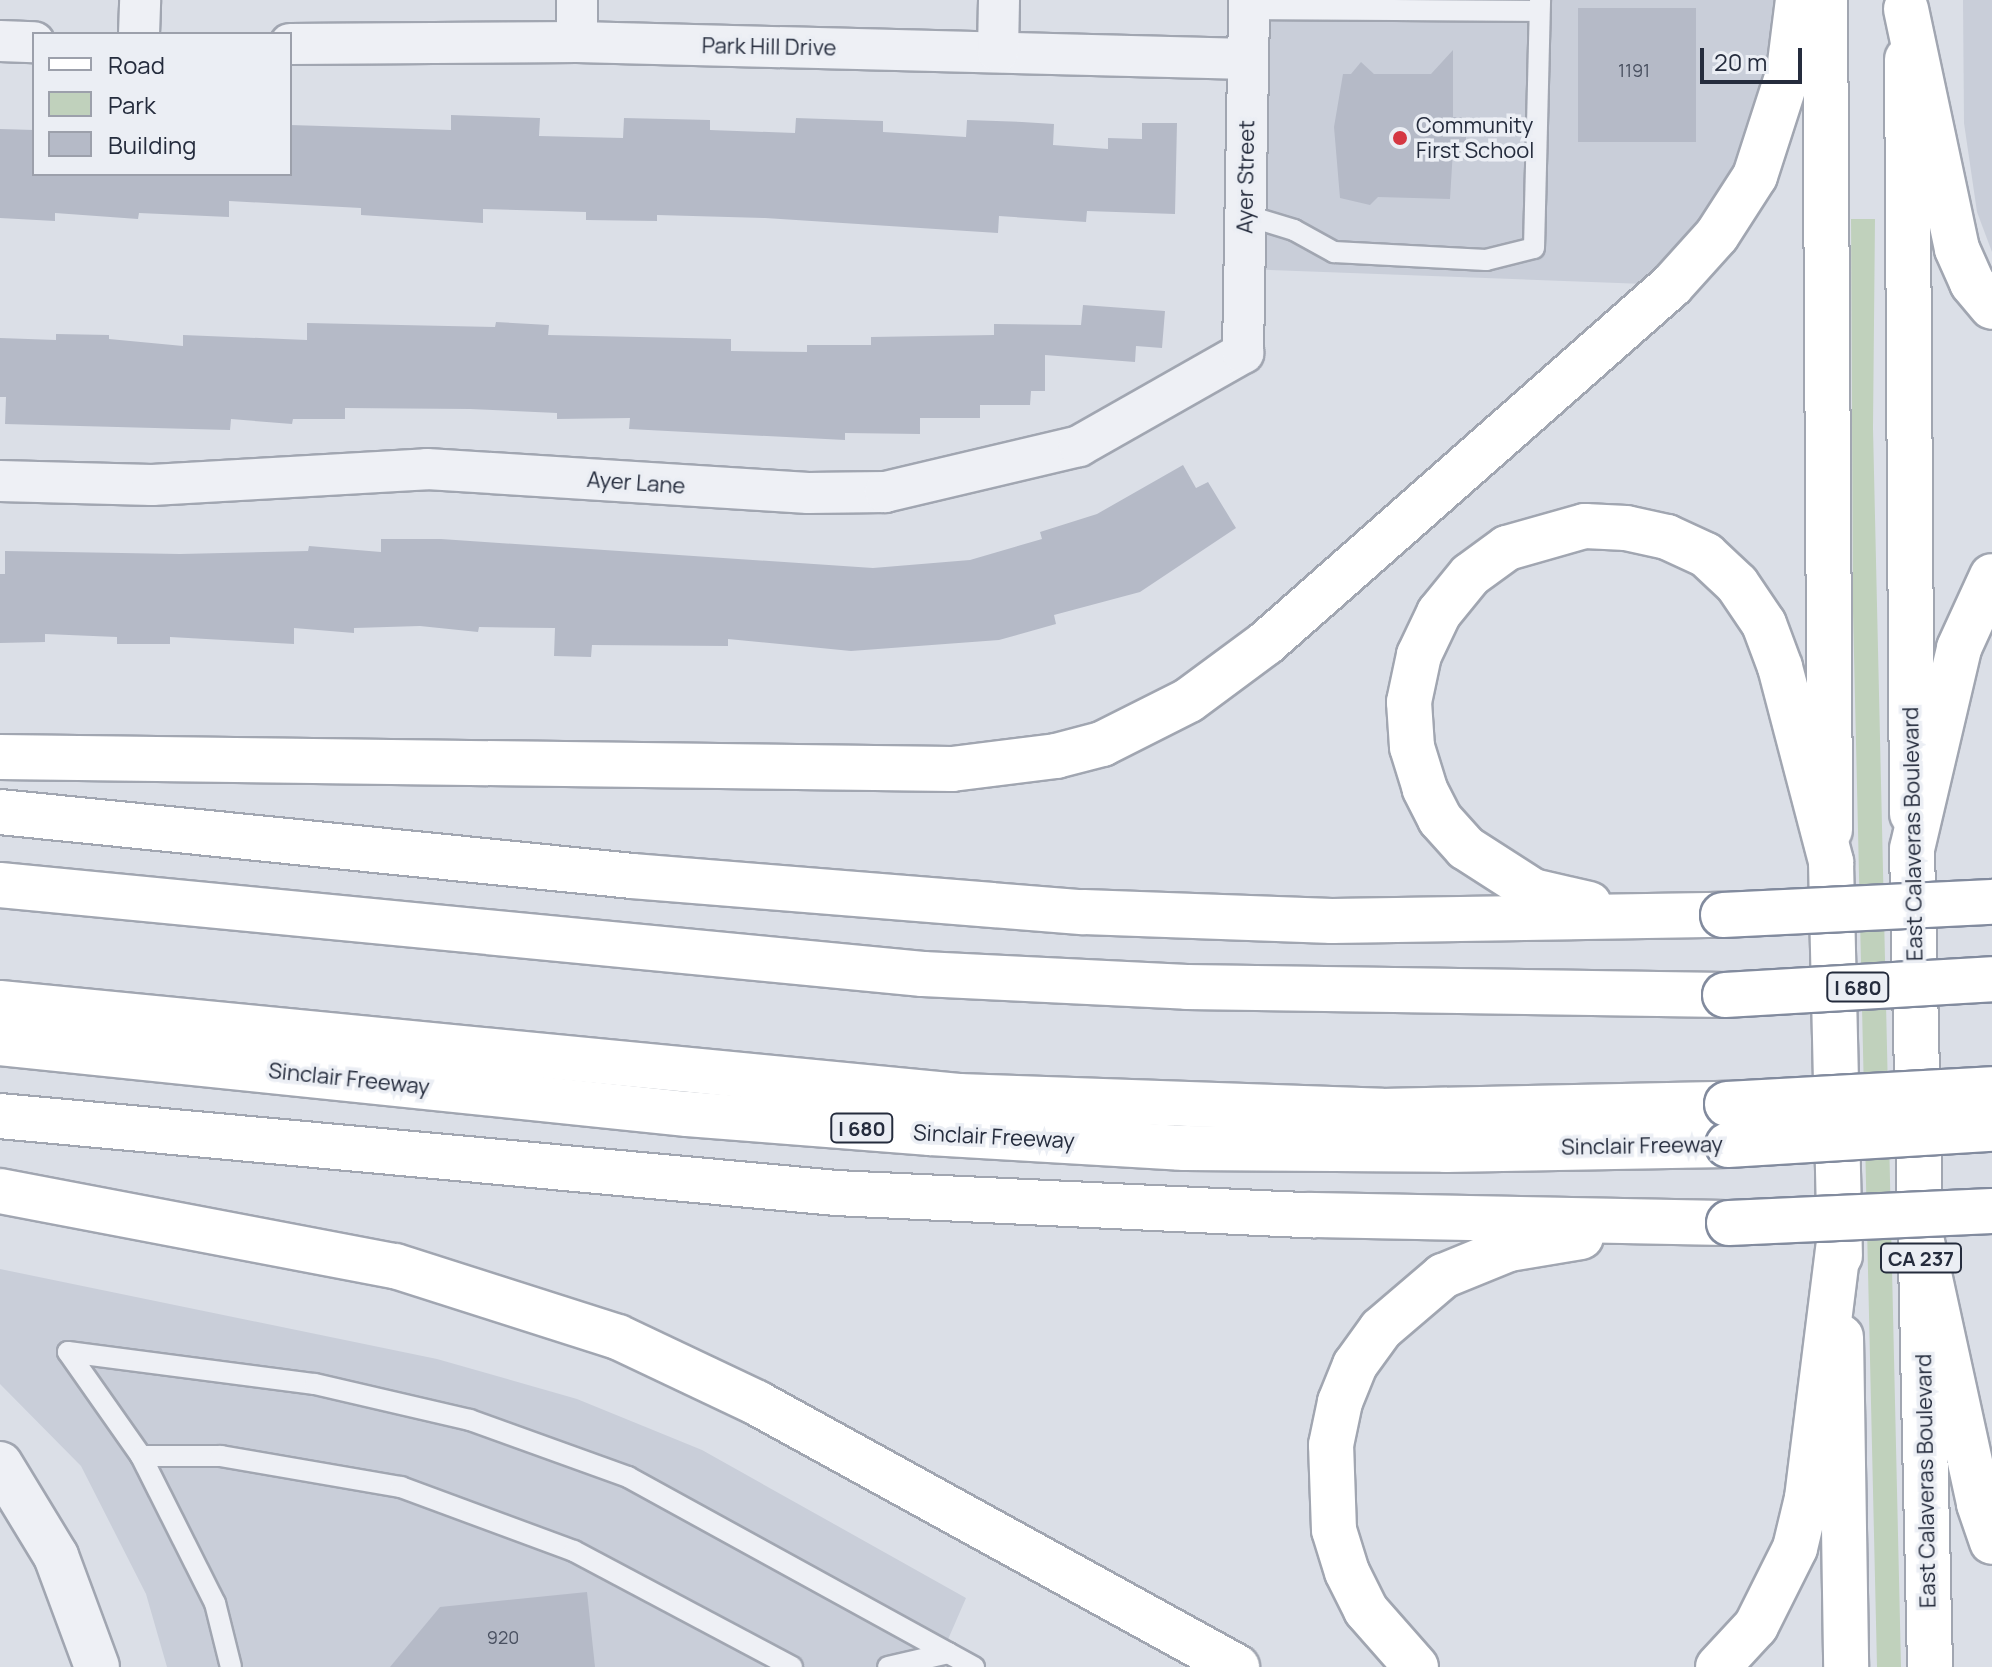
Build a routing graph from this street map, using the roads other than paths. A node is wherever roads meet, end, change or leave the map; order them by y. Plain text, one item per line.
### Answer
1 (140, 0) edge
2 (577, 0) edge
3 (999, 0) edge
4 (1798, 0) edge
5 (1825, 0) edge
6 (1906, 4) edge
7 (1249, 5) edge
8 (1539, 6) edge
9 (139, 32) edge
10 (0, 41) edge
11 (32, 42) edge
12 (577, 42) junction
13 (292, 44) edge
14 (998, 52) junction
15 (1248, 59) junction
16 (1245, 215) junction
17 (1992, 307) edge
18 (1243, 353) joint
19 (0, 481) edge
20 (1992, 576) edge
21 (0, 757) edge
22 (0, 812) edge
23 (1912, 849) junction
24 (1831, 862) junction
25 (0, 885) edge
26 (1992, 902) edge
27 (1723, 915) junction
28 (1992, 979) edge
29 (0, 1003) edge
30 (0, 1043) edge
31 (1992, 1089) edge
32 (0, 1116) edge
33 (1727, 1124) junction
34 (1992, 1129) edge
35 (0, 1191) edge
36 (1992, 1211) edge
37 (1729, 1223) junction
38 (1921, 1237) junction
39 (1839, 1240) junction
40 (141, 1456) junction
41 (0, 1464) edge
42 (1992, 1542) edge
43 (948, 1653) junction
44 (97, 1667) edge
45 (231, 1667) edge
46 (792, 1667) edge
47 (888, 1667) edge
48 (974, 1667) edge
49 (1237, 1667) edge
50 (1416, 1667) edge
51 (1718, 1667) edge
52 (1846, 1667) edge
53 (1930, 1667) edge

1 - 9 street
2 - 12 street
3 - 14 street
4 - 21 main road
5 - 24 main road
6 - 17 main road
6 - 23 main road, East Calaveras Boulevard
7 - 8 lane
7 - 15 street, Ayer Street
8 - 16 lane
10 - 11 street
12 - 13 street, Park Hill Drive
12 - 14 street, Park Hill Drive
14 - 15 street, Park Hill Drive
15 - 16 street, Ayer Street
16 - 18 street, Ayer Street
18 - 19 street, Ayer Lane
20 - 23 main road
22 - 27 main road
23 - 38 main road, East Calaveras Boulevard / CA 237
24 - 27 main road
24 - 39 main road
25 - 28 main road, I 680, bridge
26 - 27 main road, bridge
29 - 33 main road, I 680
30 - 33 main road, Sinclair Freeway / I 680
31 - 33 main road, I 680, bridge
32 - 37 main road
33 - 34 main road, Sinclair Freeway / I 680, bridge
35 - 49 main road
36 - 37 main road, bridge
37 - 50 main road
38 - 42 main road
38 - 53 main road, East Calaveras Boulevard / CA 237
39 - 51 main road
39 - 52 main road
40 - 43 lane
40 - 45 lane
40 - 46 lane
41 - 44 street
43 - 47 lane
43 - 48 lane

